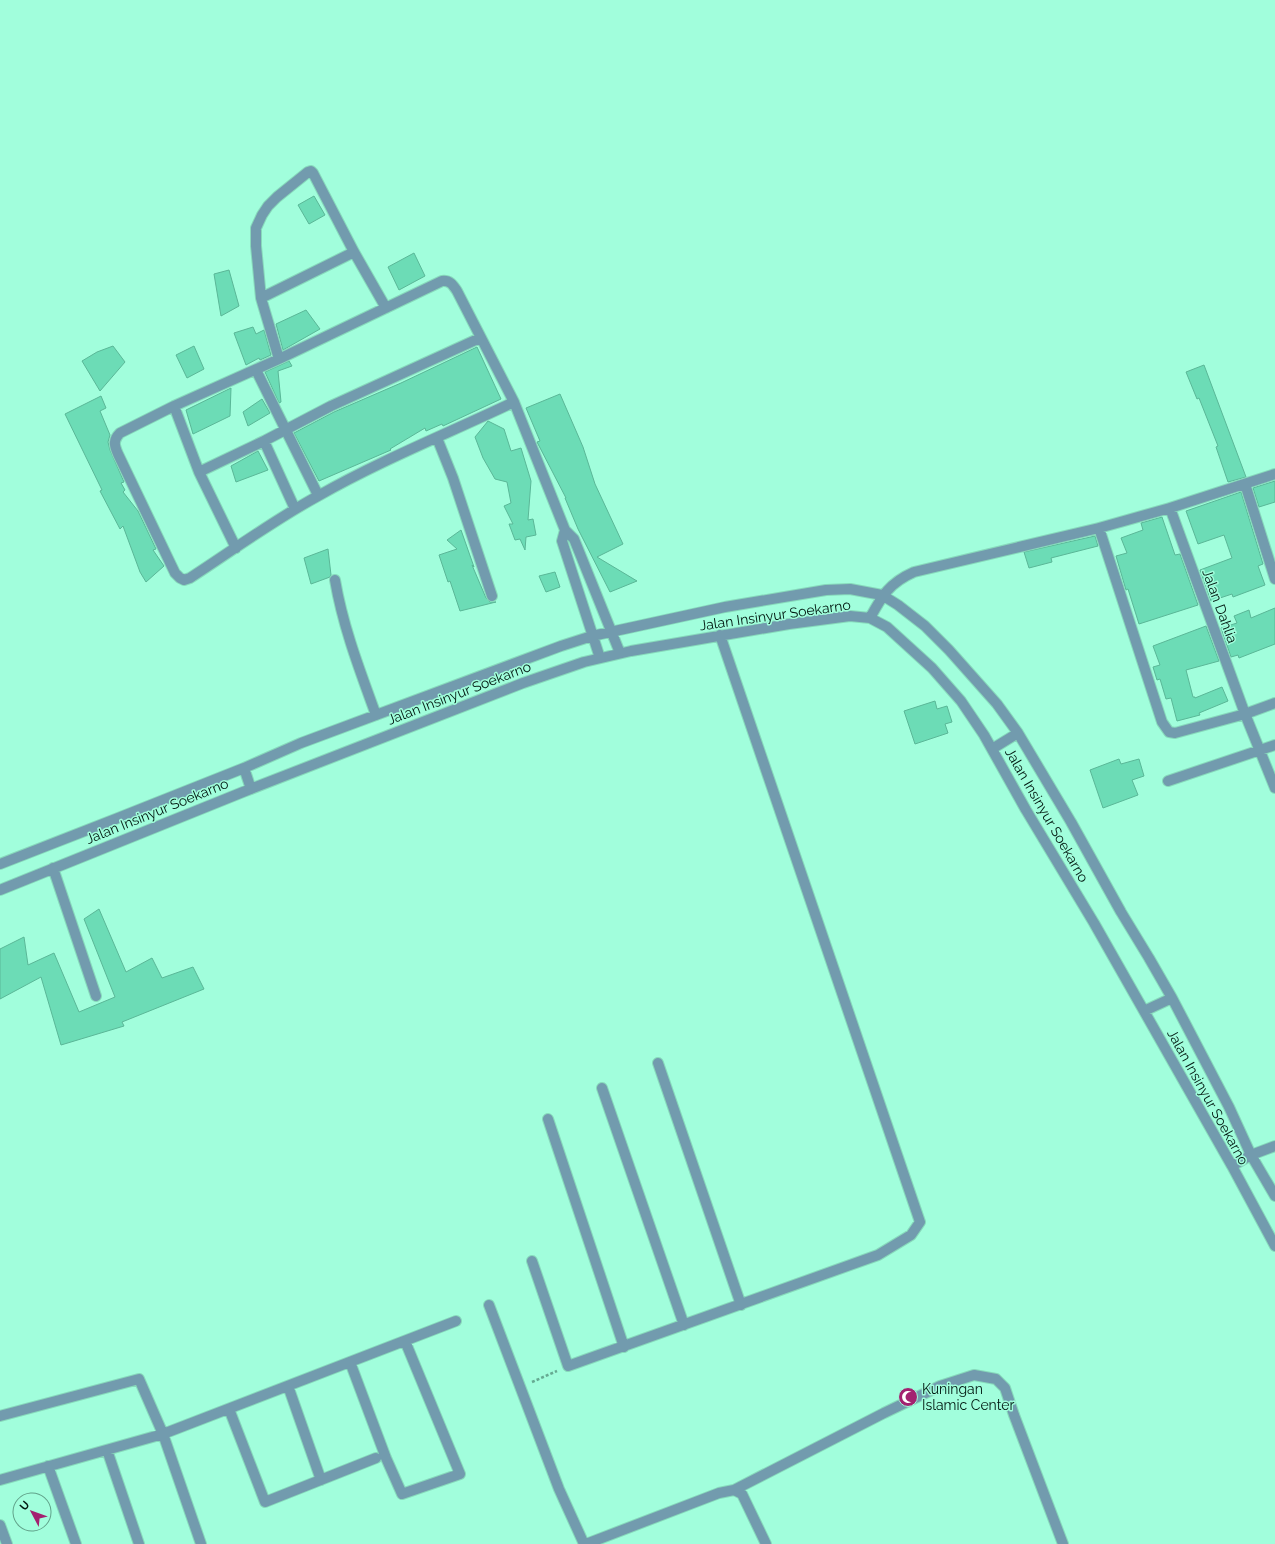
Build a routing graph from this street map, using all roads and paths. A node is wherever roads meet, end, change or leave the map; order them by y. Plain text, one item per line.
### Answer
1 (354, 252) junction
2 (261, 298) junction
3 (386, 308) junction
4 (480, 338) junction
5 (279, 360) junction
6 (256, 370) junction
7 (514, 402) junction
8 (174, 406) junction
9 (285, 430) junction
10 (437, 438) junction
11 (264, 441) junction
12 (199, 472) junction
13 (1275, 474) edge
14 (1245, 484) junction
15 (318, 495) junction
16 (1170, 508) junction
17 (295, 509) junction
18 (1099, 528) junction
19 (565, 530) junction
20 (236, 548) junction
21 (1275, 579) edge
22 (335, 580) dead end
23 (882, 595) junction
24 (492, 596) dead end
25 (870, 618) junction
26 (611, 632) junction
27 (720, 635) junction
28 (592, 636) junction
29 (620, 653) junction
30 (600, 658) junction
31 (1275, 703) edge
32 (1244, 714) junction
33 (376, 715) junction
34 (1018, 733) junction
35 (1275, 745) edge
36 (992, 749) junction
37 (1260, 750) junction
38 (244, 768) junction
39 (1168, 781) dead end
40 (1275, 788) edge
41 (251, 789) junction
42 (0, 864) edge
43 (53, 868) junction
44 (0, 890) edge
45 (96, 996) dead end
46 (1172, 998) junction
47 (1144, 1011) junction
48 (658, 1063) dead end
49 (602, 1088) dead end
50 (548, 1119) dead end
51 (1275, 1146) edge
52 (1251, 1155) junction
53 (1232, 1166) junction
54 (1275, 1196) edge
55 (1275, 1246) edge
56 (532, 1261) dead end
57 (489, 1305) dead end
58 (740, 1305) junction
59 (456, 1321) dead end
60 (684, 1325) junction
61 (405, 1340) junction
62 (624, 1347) junction
63 (350, 1362) junction
64 (568, 1366) junction
65 (288, 1386) junction
66 (520, 1387) junction
67 (229, 1409) junction
68 (0, 1416) edge
69 (163, 1434) junction
70 (107, 1450) junction
71 (376, 1458) dead end
72 (48, 1466) junction
73 (0, 1480) edge
74 (321, 1480) junction
75 (734, 1490) junction
76 (0, 1525) edge
77 (7, 1544) edge
78 (76, 1544) edge
79 (139, 1544) edge
80 (201, 1544) edge
81 (585, 1544) edge
82 (766, 1544) edge
83 (1063, 1544) edge

1 - 2 street
1 - 2 street
1 - 3 street
2 - 5 street
3 - 4 street
3 - 5 street
4 - 7 street
4 - 9 street
5 - 6 street
6 - 8 street
6 - 9 street
7 - 10 street
7 - 19 street
8 - 12 street
8 - 20 street
9 - 11 street
9 - 15 street
10 - 15 street
10 - 24 street
11 - 12 street
11 - 17 street
12 - 20 street
13 - 14 street
14 - 16 street
14 - 21 street
15 - 17 street
16 - 18 street
16 - 32 street, Jalan Dahlia
17 - 20 street
18 - 23 street
18 - 32 street
19 - 26 street
19 - 28 street
22 - 33 street
23 - 25 street
23 - 26 street, Jalan Insinyur Soekarno
23 - 34 street, Jalan Insinyur Soekarno
25 - 27 street, Jalan Insinyur Soekarno
25 - 36 street, Jalan Insinyur Soekarno
26 - 28 street, Jalan Insinyur Soekarno
26 - 29 street
27 - 29 street, Jalan Insinyur Soekarno
27 - 58 street
28 - 30 street
28 - 33 street, Jalan Insinyur Soekarno
29 - 30 street, Jalan Insinyur Soekarno
30 - 41 street, Jalan Insinyur Soekarno
31 - 32 street
32 - 37 street, Jalan Dahlia
33 - 38 street, Jalan Insinyur Soekarno
34 - 36 street
34 - 46 street, Jalan Insinyur Soekarno
35 - 37 street
36 - 47 street, Jalan Insinyur Soekarno
37 - 39 street
37 - 40 street, Jalan Dahlia
38 - 41 street
38 - 42 street, Jalan Insinyur Soekarno
41 - 43 street, Jalan Insinyur Soekarno
43 - 44 street, Jalan Insinyur Soekarno
43 - 45 street
46 - 47 street
46 - 52 street, Jalan Insinyur Soekarno
47 - 53 street, Jalan Insinyur Soekarno
48 - 58 street
49 - 60 street
50 - 62 street
51 - 52 street
52 - 53 street
52 - 54 street, Jalan Insinyur Soekarno
53 - 55 street, Jalan Insinyur Soekarno
56 - 64 street
57 - 66 street
58 - 60 street
59 - 61 street
60 - 62 street
61 - 63 street
61 - 63 street
62 - 64 street
63 - 65 street
64 - 66 path
65 - 67 street
65 - 74 street
66 - 81 street
67 - 69 street
67 - 74 street
68 - 69 street
69 - 70 street
69 - 80 street
70 - 72 street
70 - 79 street
71 - 74 street
72 - 73 street
72 - 78 street
75 - 81 street
75 - 82 street
75 - 83 street
76 - 77 street

